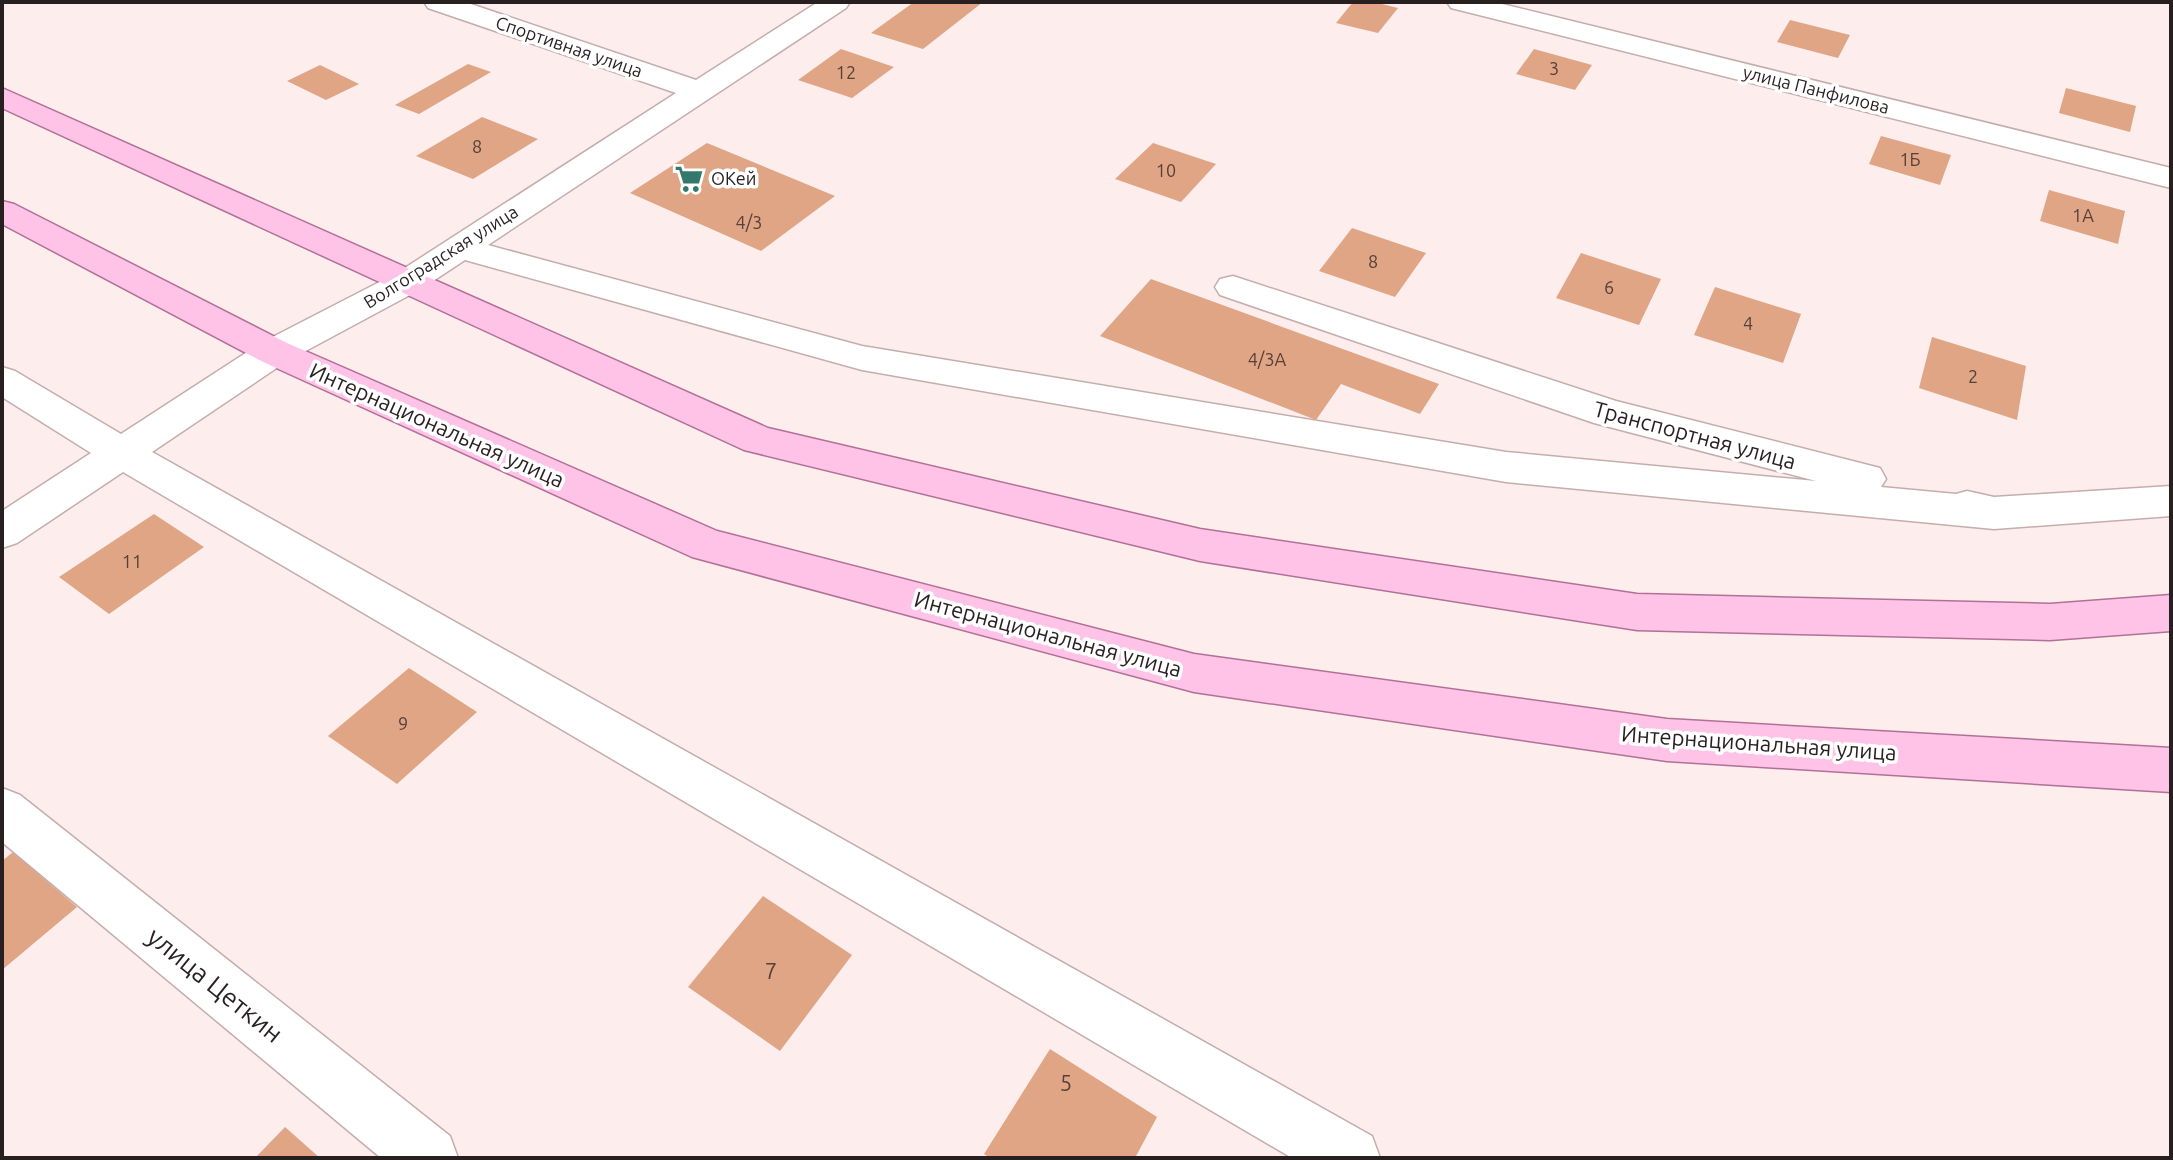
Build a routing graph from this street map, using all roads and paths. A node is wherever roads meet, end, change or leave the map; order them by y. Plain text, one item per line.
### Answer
1 (438, 2) edge
2 (836, 2) edge
3 (1461, 2) edge
4 (699, 91) junction
5 (2, 97) edge
6 (2171, 178) edge
7 (2, 211) edge
8 (461, 248) junction
9 (409, 281) junction
10 (1233, 287) dead end
11 (274, 352) junction
12 (2, 380) edge
13 (122, 453) junction
14 (2171, 501) edge
15 (1994, 513) junction
16 (2, 532) edge
17 (2171, 613) edge
18 (2171, 770) edge
19 (2, 811) edge
20 (428, 1158) edge
21 (1350, 1158) edge

1 - 4 street, Спортивная улица
2 - 4 street, Волгоградская улица
3 - 6 street, улица Панфилова
4 - 8 street, Волгоградская улица
5 - 9 main road
7 - 11 main road, Интернациональная улица
8 - 9 street, Волгоградская улица
8 - 15 street
9 - 11 street, Волгоградская улица
9 - 17 main road
10 - 15 street, Транспортная улица
11 - 13 street, Волгоградская улица
11 - 18 main road, Интернациональная улица
12 - 13 street
13 - 16 street, Волгоградская улица
13 - 21 street
14 - 15 street, Транспортная улица
19 - 20 street, улица Цеткин

